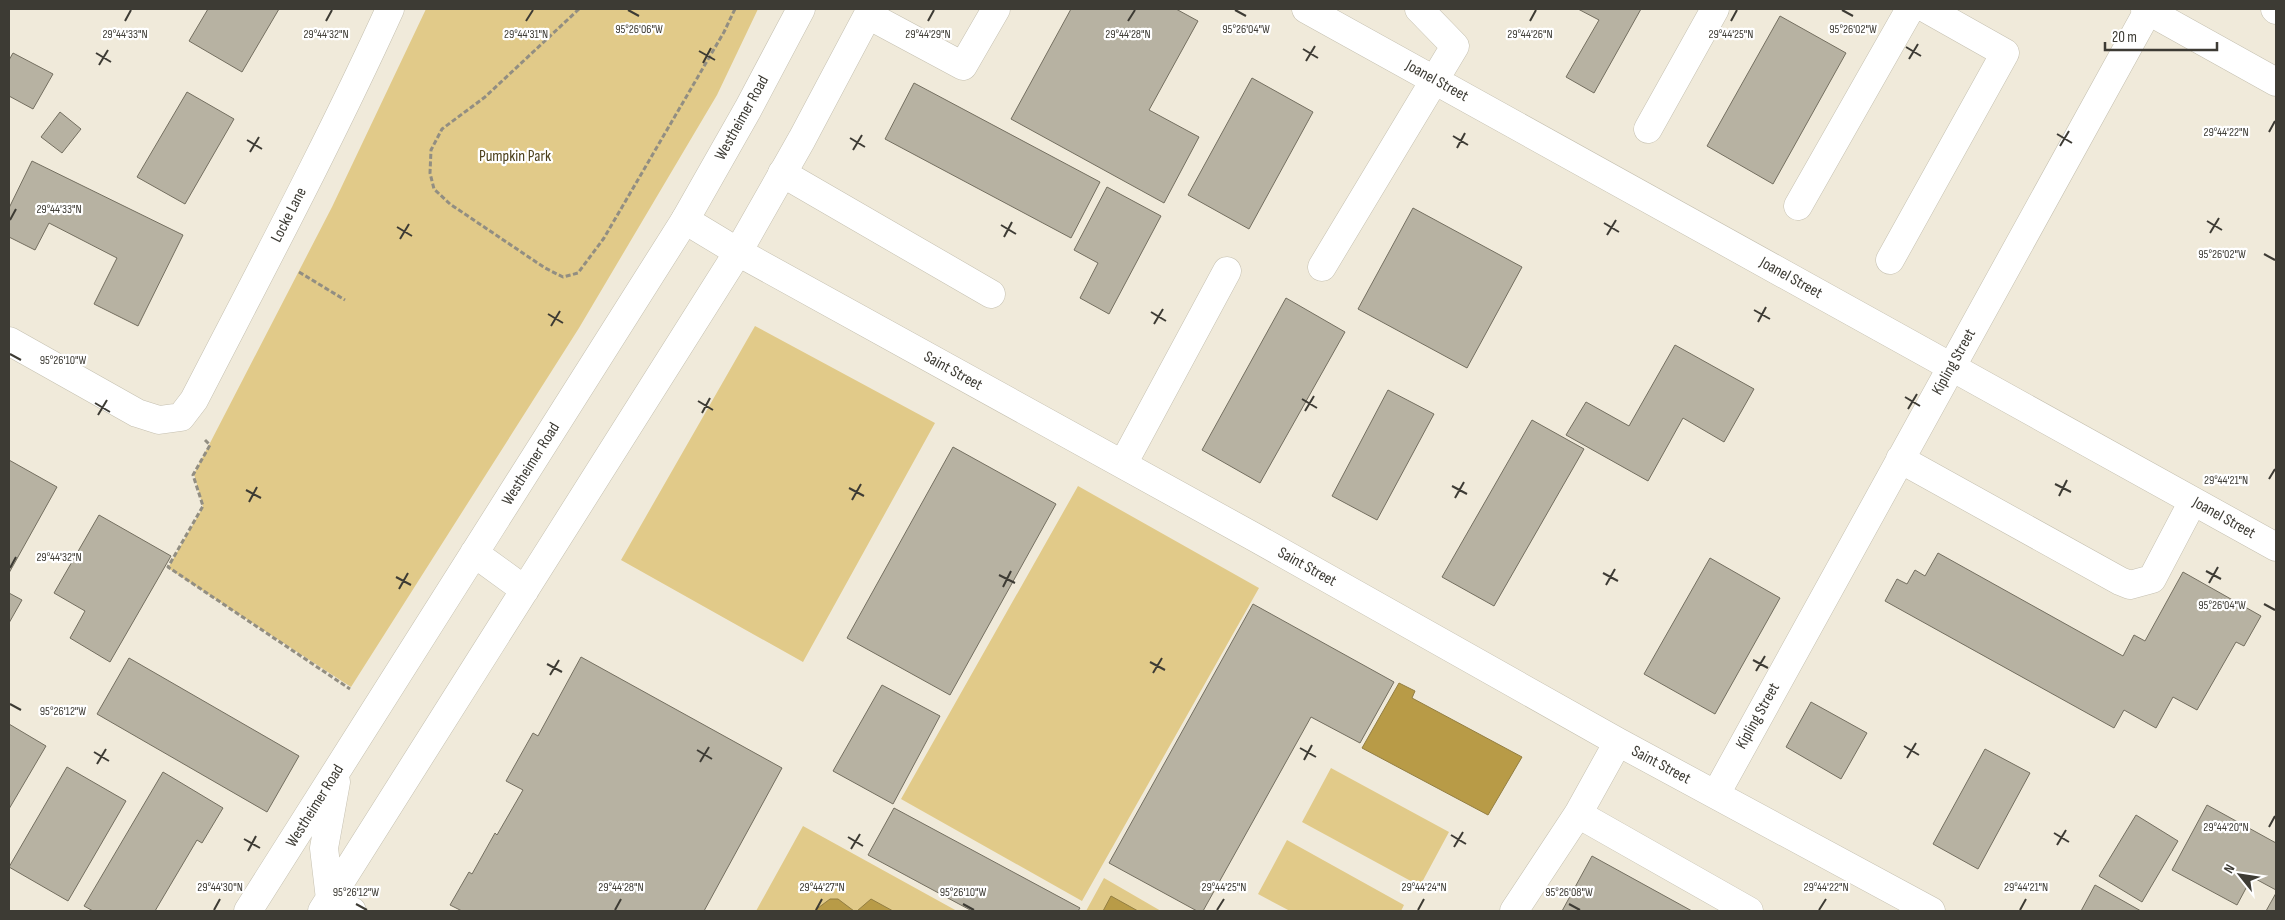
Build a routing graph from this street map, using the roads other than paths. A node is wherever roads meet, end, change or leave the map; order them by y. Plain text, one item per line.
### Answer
1 (390, 9) edge
2 (801, 9) edge
3 (996, 9) edge
4 (1306, 9) edge
5 (1419, 9) edge
6 (1715, 9) edge
7 (1910, 9) edge
8 (1927, 9) edge
9 (2148, 9) edge
10 (869, 12) edge
11 (1434, 79) junction
12 (2276, 82) edge
13 (1648, 129) dead end
14 (782, 174) junction
15 (1798, 206) dead end
16 (685, 220) junction
17 (738, 252) junction
18 (1890, 260) dead end
19 (1322, 267) dead end
20 (1227, 271) dead end
21 (991, 294) dead end
22 (9, 341) edge
23 (1951, 367) junction
24 (1900, 459) junction
25 (1122, 464) junction
26 (2193, 501) junction
27 (2276, 547) edge
28 (474, 553) junction
29 (525, 590) junction
30 (1618, 742) junction
31 (338, 768) junction
32 (1716, 794) junction
33 (1578, 814) junction
34 (335, 907) edge
35 (248, 911) edge
36 (1514, 911) edge
37 (1749, 911) edge
38 (1931, 911) edge

1 - 22 street, Locke Lane
2 - 16 street, Westheimer Road
3 - 10 street
4 - 11 street, Joanel Street
5 - 11 street
6 - 13 street
7 - 15 street
8 - 18 street
9 - 12 street
9 - 23 street, Kipling Street
10 - 14 street
11 - 19 street
11 - 23 street, Joanel Street
14 - 17 street
14 - 21 street
16 - 17 street, Saint Street
16 - 28 street, Westheimer Road
17 - 25 street, Saint Street
17 - 29 street
20 - 25 street
23 - 24 street, Kipling Street
23 - 26 street, Joanel Street
24 - 26 street
24 - 32 street, Kipling Street
25 - 30 street, Saint Street
26 - 27 street, Joanel Street
28 - 29 street
28 - 31 street, Westheimer Road
29 - 34 street
30 - 32 street, Saint Street
30 - 33 street
31 - 34 street
31 - 35 street, Westheimer Road
32 - 38 street, Saint Street
33 - 36 street
33 - 37 street

